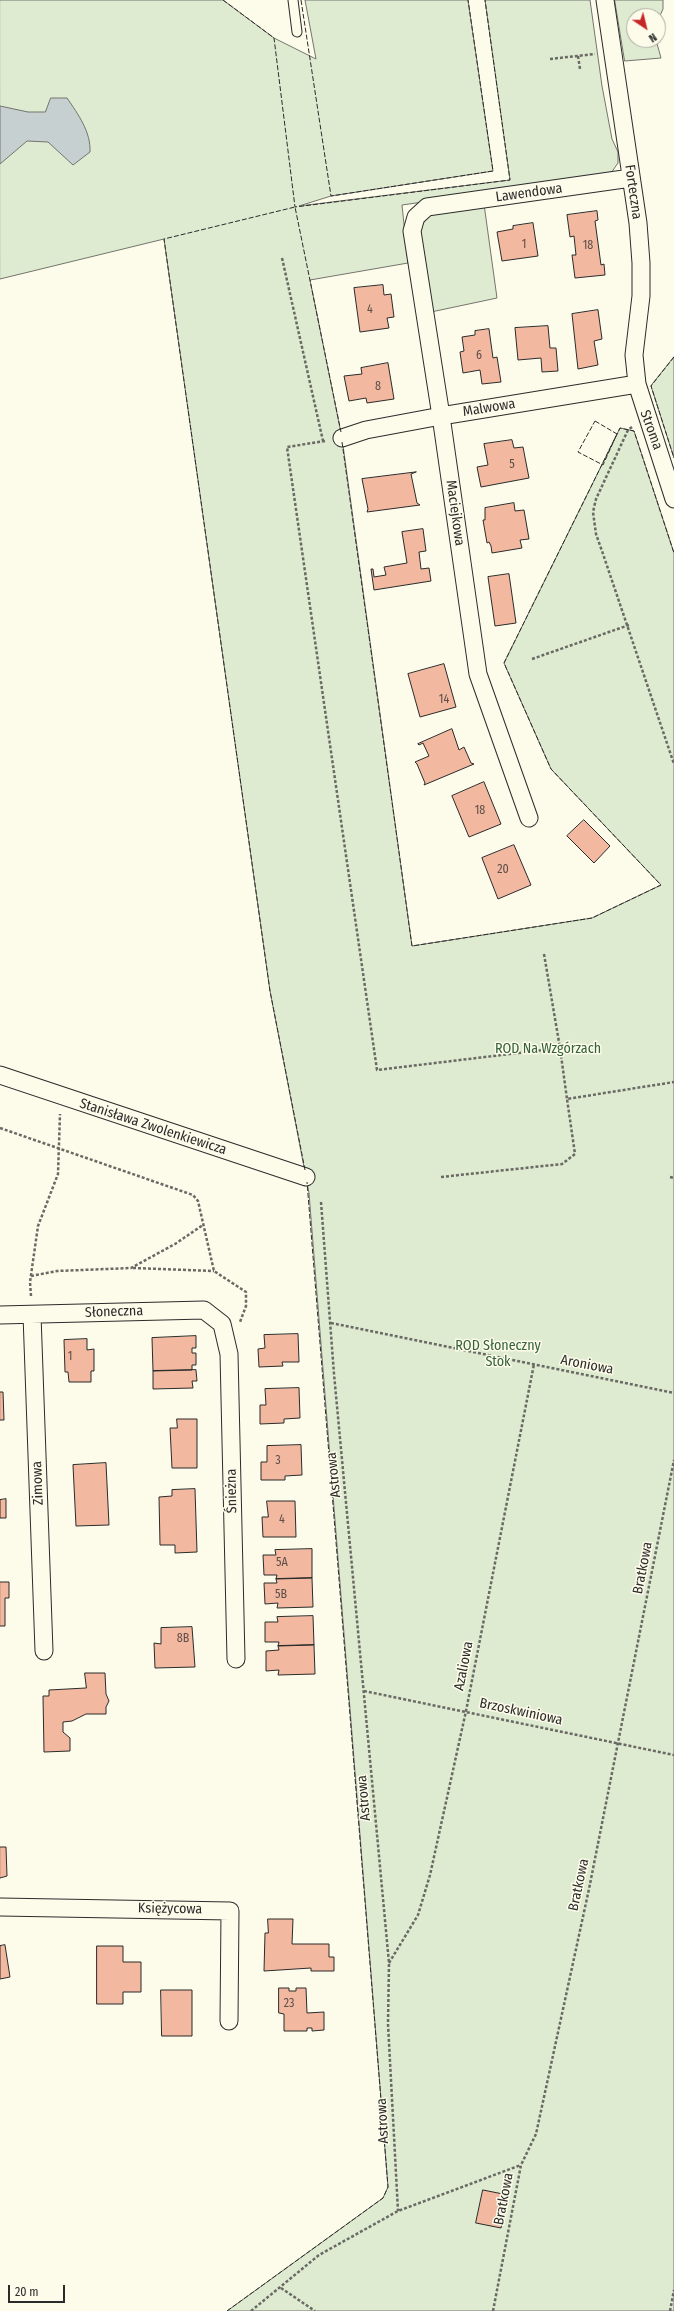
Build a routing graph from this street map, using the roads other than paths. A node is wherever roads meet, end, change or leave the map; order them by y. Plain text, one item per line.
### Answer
1 (294, 0) edge
2 (605, 0) edge
3 (297, 32) dead end
4 (631, 178) junction
5 (427, 207) joint
6 (637, 384) junction
7 (442, 416) junction
8 (342, 438) road end
9 (674, 499) edge
10 (529, 818) dead end
11 (0, 1075) edge
12 (306, 1177) dead end
13 (0, 1315) edge
14 (32, 1315) junction
15 (224, 1332) joint
16 (44, 1651) dead end
17 (236, 1659) dead end
18 (0, 1907) edge
19 (229, 2021) dead end

1 - 3 lane
2 - 4 street, Forteczna
4 - 5 street, Lawendowa
4 - 6 street, Forteczna
5 - 7 street, Maciejkowa
6 - 7 street, Malwowa
6 - 9 street, Stroma
7 - 8 street, Malwowa
7 - 10 street, Maciejkowa
11 - 12 street, Stanisława Zwolenkiewicza
13 - 14 street, Słoneczna
14 - 15 street, Słoneczna
14 - 16 street, Zimowa
15 - 17 street, Śnieżna
18 - 19 street, Księżycowa

